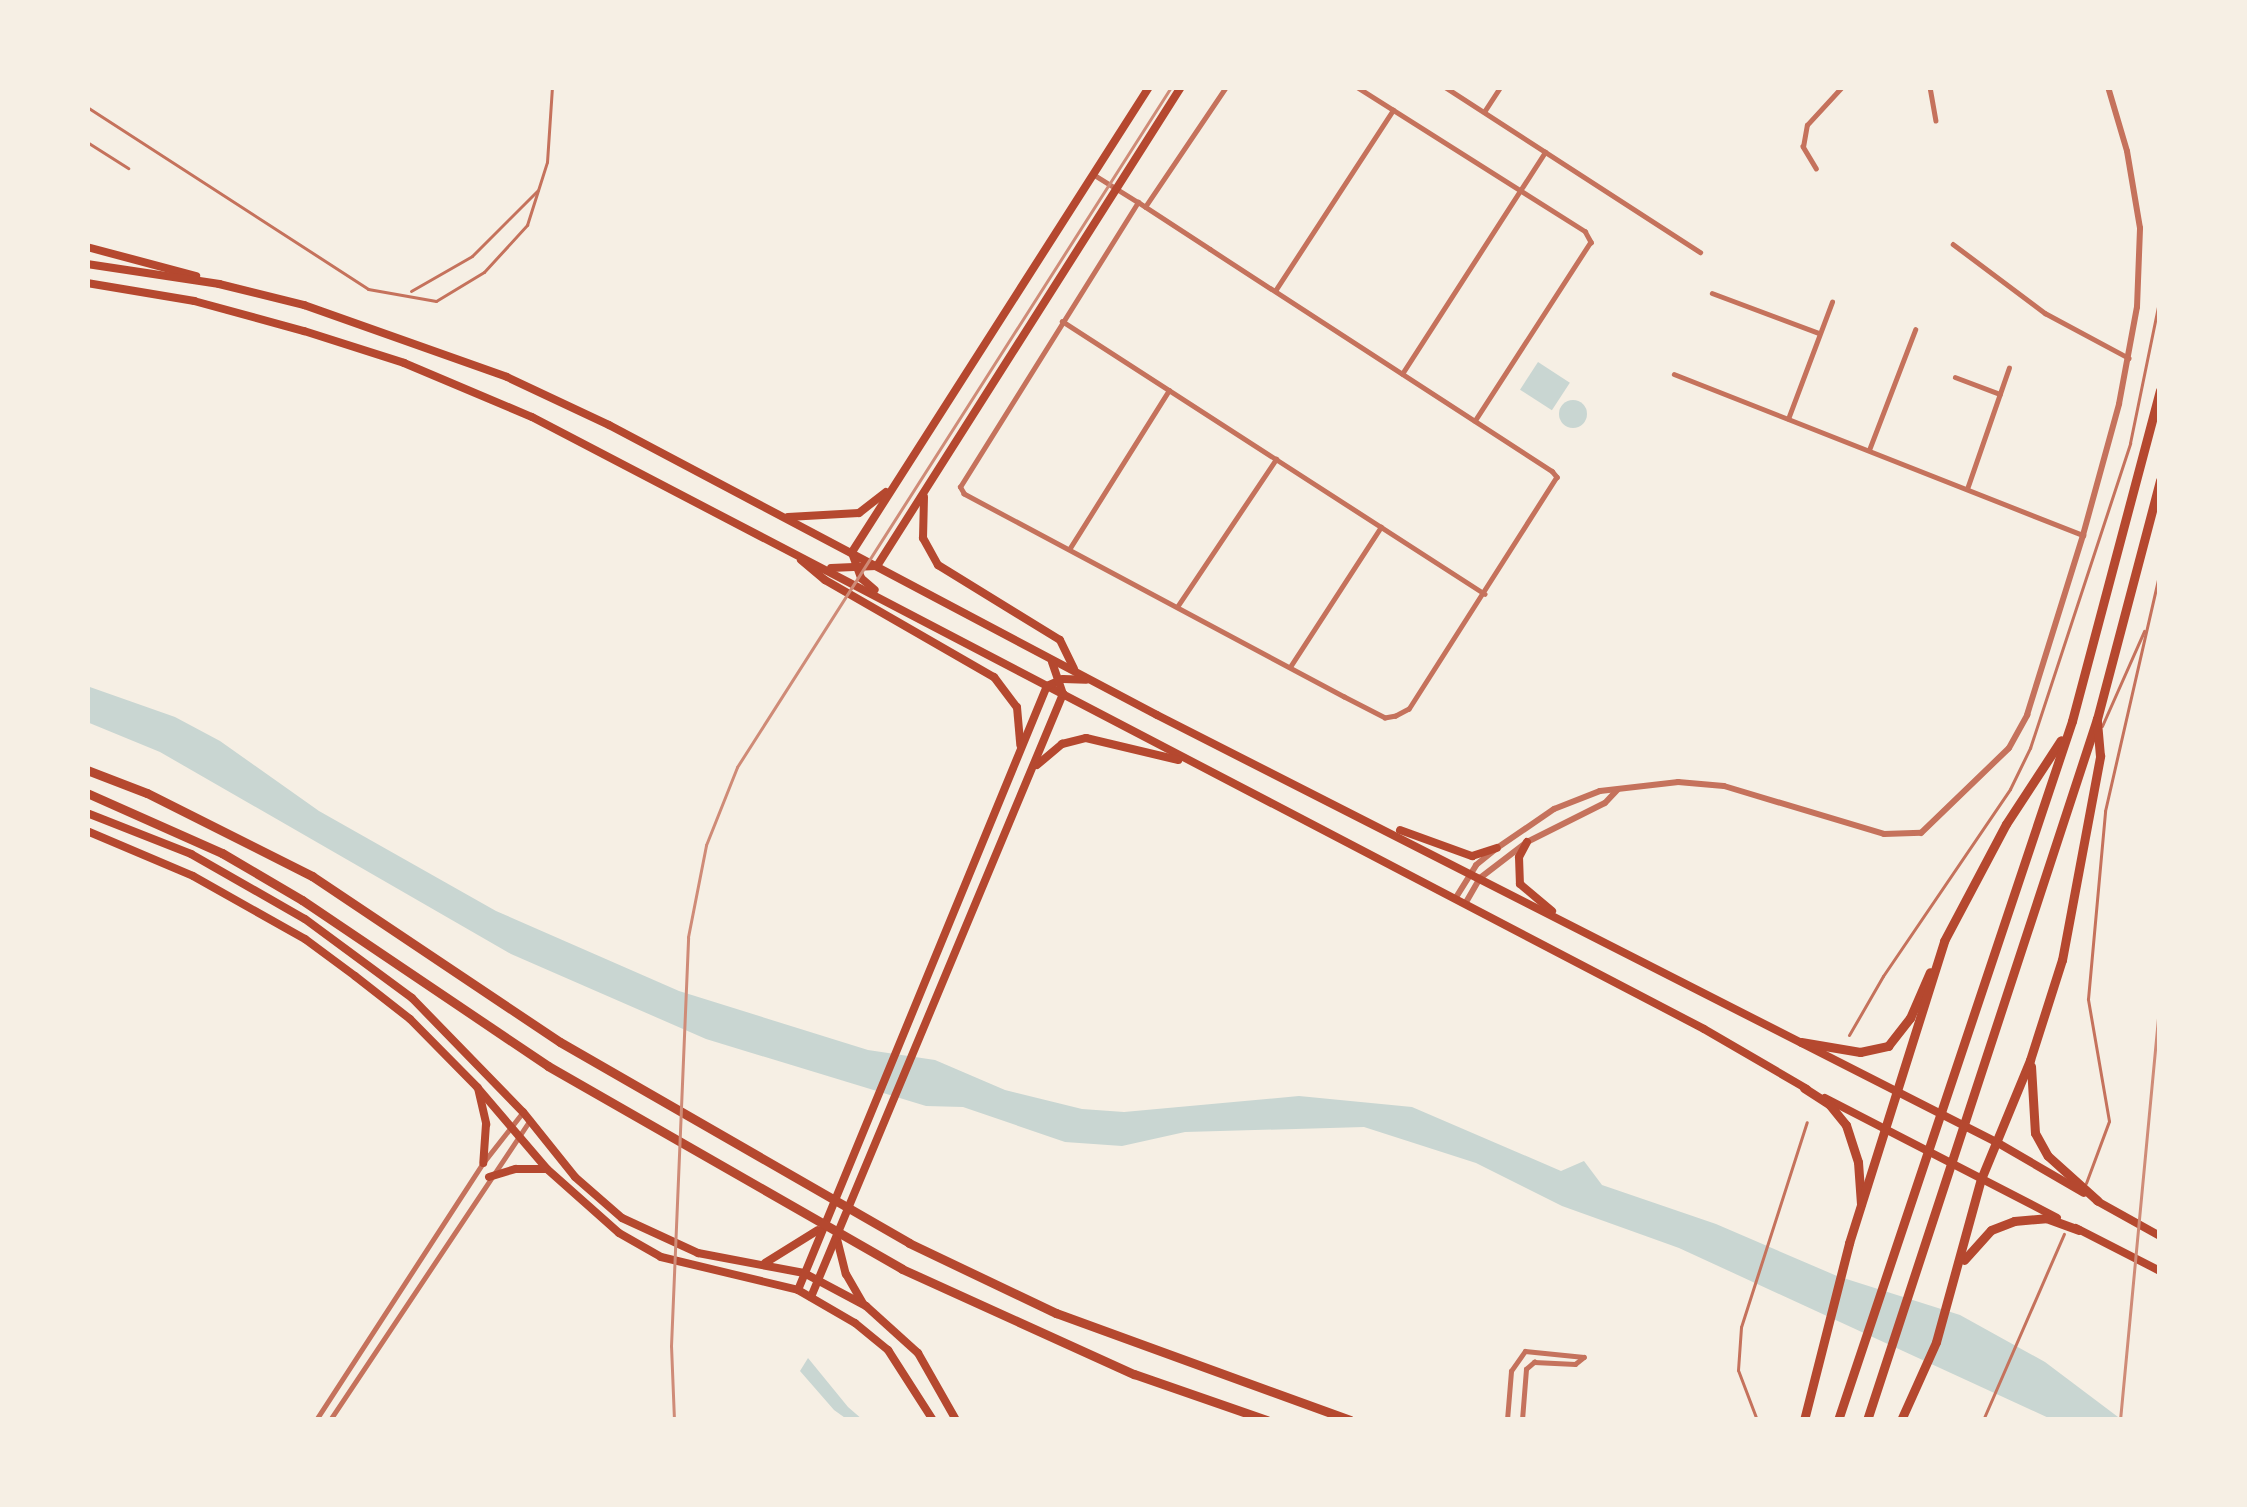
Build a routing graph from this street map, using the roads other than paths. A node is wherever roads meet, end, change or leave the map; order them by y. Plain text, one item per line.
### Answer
1 (552, 87) edge
2 (1149, 87) edge
3 (1181, 87) edge
4 (1226, 87) edge
5 (1357, 87) edge
6 (1445, 87) edge
7 (1500, 87) edge
8 (1843, 87) edge
9 (1930, 87) edge
10 (2108, 87) edge
11 (87, 107) edge
12 (1393, 110) junction
13 (1484, 112) junction
14 (1936, 120) dead end
15 (87, 142) edge
16 (1545, 152) junction
17 (128, 168) dead end
18 (1816, 170) dead end
19 (1091, 172) junction
20 (1116, 188) junction
21 (539, 189) junction
22 (1520, 190) junction
23 (1141, 205) junction
24 (1953, 244) dead end
25 (87, 248) edge
26 (1700, 252) dead end
27 (87, 264) edge
28 (87, 284) edge
29 (219, 284) junction
30 (1275, 291) junction
31 (1712, 293) dead end
32 (408, 294) junction
33 (2160, 297) edge
34 (1832, 302) dead end
35 (1062, 321) junction
36 (1915, 330) dead end
37 (1820, 334) junction
38 (2129, 358) junction
39 (2009, 368) dead end
40 (1402, 374) junction
41 (1674, 374) dead end
42 (1955, 377) dead end
43 (1169, 390) junction
44 (2160, 390) edge
45 (2000, 394) junction
46 (1788, 419) junction
47 (1474, 421) junction
48 (1869, 451) junction
49 (1276, 459) junction
50 (2160, 480) edge
51 (895, 483) junction
52 (928, 486) junction
53 (1967, 489) junction
54 (786, 517) junction
55 (1381, 527) junction
56 (2083, 535) junction
57 (1068, 550) junction
58 (794, 552) junction
59 (852, 552) junction
60 (877, 566) junction
61 (822, 567) junction
62 (856, 570) junction
63 (2160, 571) edge
64 (1485, 593) junction
65 (888, 602) junction
66 (1177, 607) junction
67 (2147, 624) junction
68 (1048, 656) junction
69 (1290, 667) junction
70 (1074, 671) junction
71 (1063, 680) junction
72 (1092, 681) junction
73 (1047, 686) junction
74 (1063, 694) junction
75 (2072, 721) junction
76 (2099, 724) junction
77 (1020, 752) junction
78 (1192, 763) junction
79 (87, 770) edge
80 (1030, 773) junction
81 (1617, 790) junction
82 (87, 793) edge
83 (87, 812) edge
84 (1370, 819) junction
85 (87, 831) edge
86 (1527, 842) junction
87 (1497, 848) junction
88 (1475, 876) junction
89 (1455, 899) junction
90 (1465, 904) junction
91 (1577, 929) junction
92 (1944, 941) junction
93 (1849, 1035) dead end
94 (1801, 1042) junction
95 (2030, 1060) junction
96 (477, 1087) junction
97 (1804, 1088) junction
98 (1900, 1092) junction
99 (527, 1116) junction
100 (1807, 1122) dead end
101 (515, 1129) junction
102 (1888, 1130) junction
103 (1998, 1142) junction
104 (483, 1163) junction
105 (547, 1169) junction
106 (489, 1177) junction
107 (1982, 1179) junction
108 (2086, 1183) dead end
109 (2098, 1201) junction
110 (1862, 1209) junction
111 (821, 1228) junction
112 (2079, 1230) junction
113 (2064, 1234) dead end
114 (2158, 1234) edge
115 (836, 1238) junction
116 (764, 1264) junction
117 (1959, 1267) junction
118 (2160, 1271) edge
119 (804, 1273) junction
120 (819, 1280) junction
121 (798, 1290) junction
122 (811, 1297) junction
123 (866, 1306) junction
124 (316, 1420) edge
125 (330, 1420) edge
126 (933, 1420) edge
127 (956, 1420) edge
128 (1267, 1420) edge
129 (1350, 1420) edge
130 (1507, 1420) edge
131 (1522, 1420) edge
132 (1757, 1420) edge
133 (1804, 1420) edge
134 (1838, 1420) edge
135 (1867, 1420) edge
136 (1901, 1420) edge
137 (1983, 1420) edge

1 - 21 lane
2 - 19 main road
3 - 20 main road
4 - 23 street
5 - 12 street
6 - 13 street
7 - 13 street
8 - 18 street
9 - 14 street
10 - 38 street
11 - 32 lane
12 - 22 street
12 - 30 street
13 - 16 street
15 - 17 lane
16 - 22 street
16 - 26 street
19 - 20 street
19 - 51 main road
20 - 23 street
20 - 52 main road
21 - 32 lane
21 - 32 lane
22 - 40 street
22 - 47 street
23 - 30 street
23 - 35 street
24 - 38 street
25 - 29 main road
27 - 29 main road
28 - 58 main road
29 - 54 main road
30 - 40 street
31 - 37 street
33 - 93 lane
34 - 37 street
35 - 43 street
35 - 57 street
36 - 48 street
37 - 46 street
38 - 56 street
39 - 45 street
40 - 47 street
41 - 46 street
42 - 45 street
43 - 49 street
43 - 57 street
44 - 75 highway
45 - 53 street
46 - 48 street
47 - 64 street
48 - 53 street
49 - 55 street
49 - 66 street
50 - 76 highway
51 - 54 main road
51 - 59 main road
52 - 60 main road
52 - 70 main road
53 - 56 street
54 - 59 main road
55 - 64 street
55 - 69 street
56 - 81 street
57 - 66 street
58 - 61 main road
58 - 77 main road
59 - 60 main road
59 - 62 main road
60 - 62 main road
60 - 68 main road
61 - 62 main road
61 - 65 main road
62 - 65 main road
63 - 67 lane
64 - 69 street
65 - 73 main road
66 - 69 street
67 - 76 lane
67 - 108 lane
68 - 70 main road
68 - 71 main road
70 - 72 main road
71 - 72 main road
71 - 73 main road
71 - 74 main road
72 - 84 main road
73 - 74 main road
73 - 77 main road
74 - 78 main road
74 - 80 main road
75 - 92 highway
75 - 134 highway
76 - 95 highway
76 - 135 highway
77 - 111 main road
78 - 80 main road
78 - 89 main road
79 - 129 highway
80 - 115 main road
81 - 86 street
81 - 87 street
82 - 128 highway
83 - 99 main road
84 - 87 main road
84 - 88 main road
85 - 96 main road
86 - 88 street
86 - 91 main road
87 - 88 street
88 - 89 street
88 - 90 street
88 - 91 main road
89 - 90 main road
90 - 97 main road
91 - 94 main road
92 - 94 highway
92 - 98 highway
94 - 98 main road
95 - 103 highway
95 - 109 highway
96 - 101 main road
96 - 104 main road
97 - 102 main road
97 - 110 highway
98 - 102 highway
98 - 103 main road
99 - 101 street
99 - 116 main road
100 - 132 lane
101 - 104 street
101 - 105 main road
101 - 106 street
102 - 107 main road
102 - 110 highway
103 - 107 highway
103 - 109 main road
104 - 124 street
105 - 106 main road
105 - 121 main road
106 - 125 street
107 - 112 main road
107 - 117 highway
109 - 114 main road
110 - 133 highway
111 - 116 main road
111 - 119 main road
112 - 117 highway
112 - 118 main road
113 - 137 lane
115 - 120 main road
115 - 123 main road
116 - 119 main road
117 - 136 highway
119 - 120 main road
119 - 121 main road
120 - 122 main road
120 - 123 main road
121 - 122 main road
122 - 126 main road
123 - 127 main road
130 - 131 street

